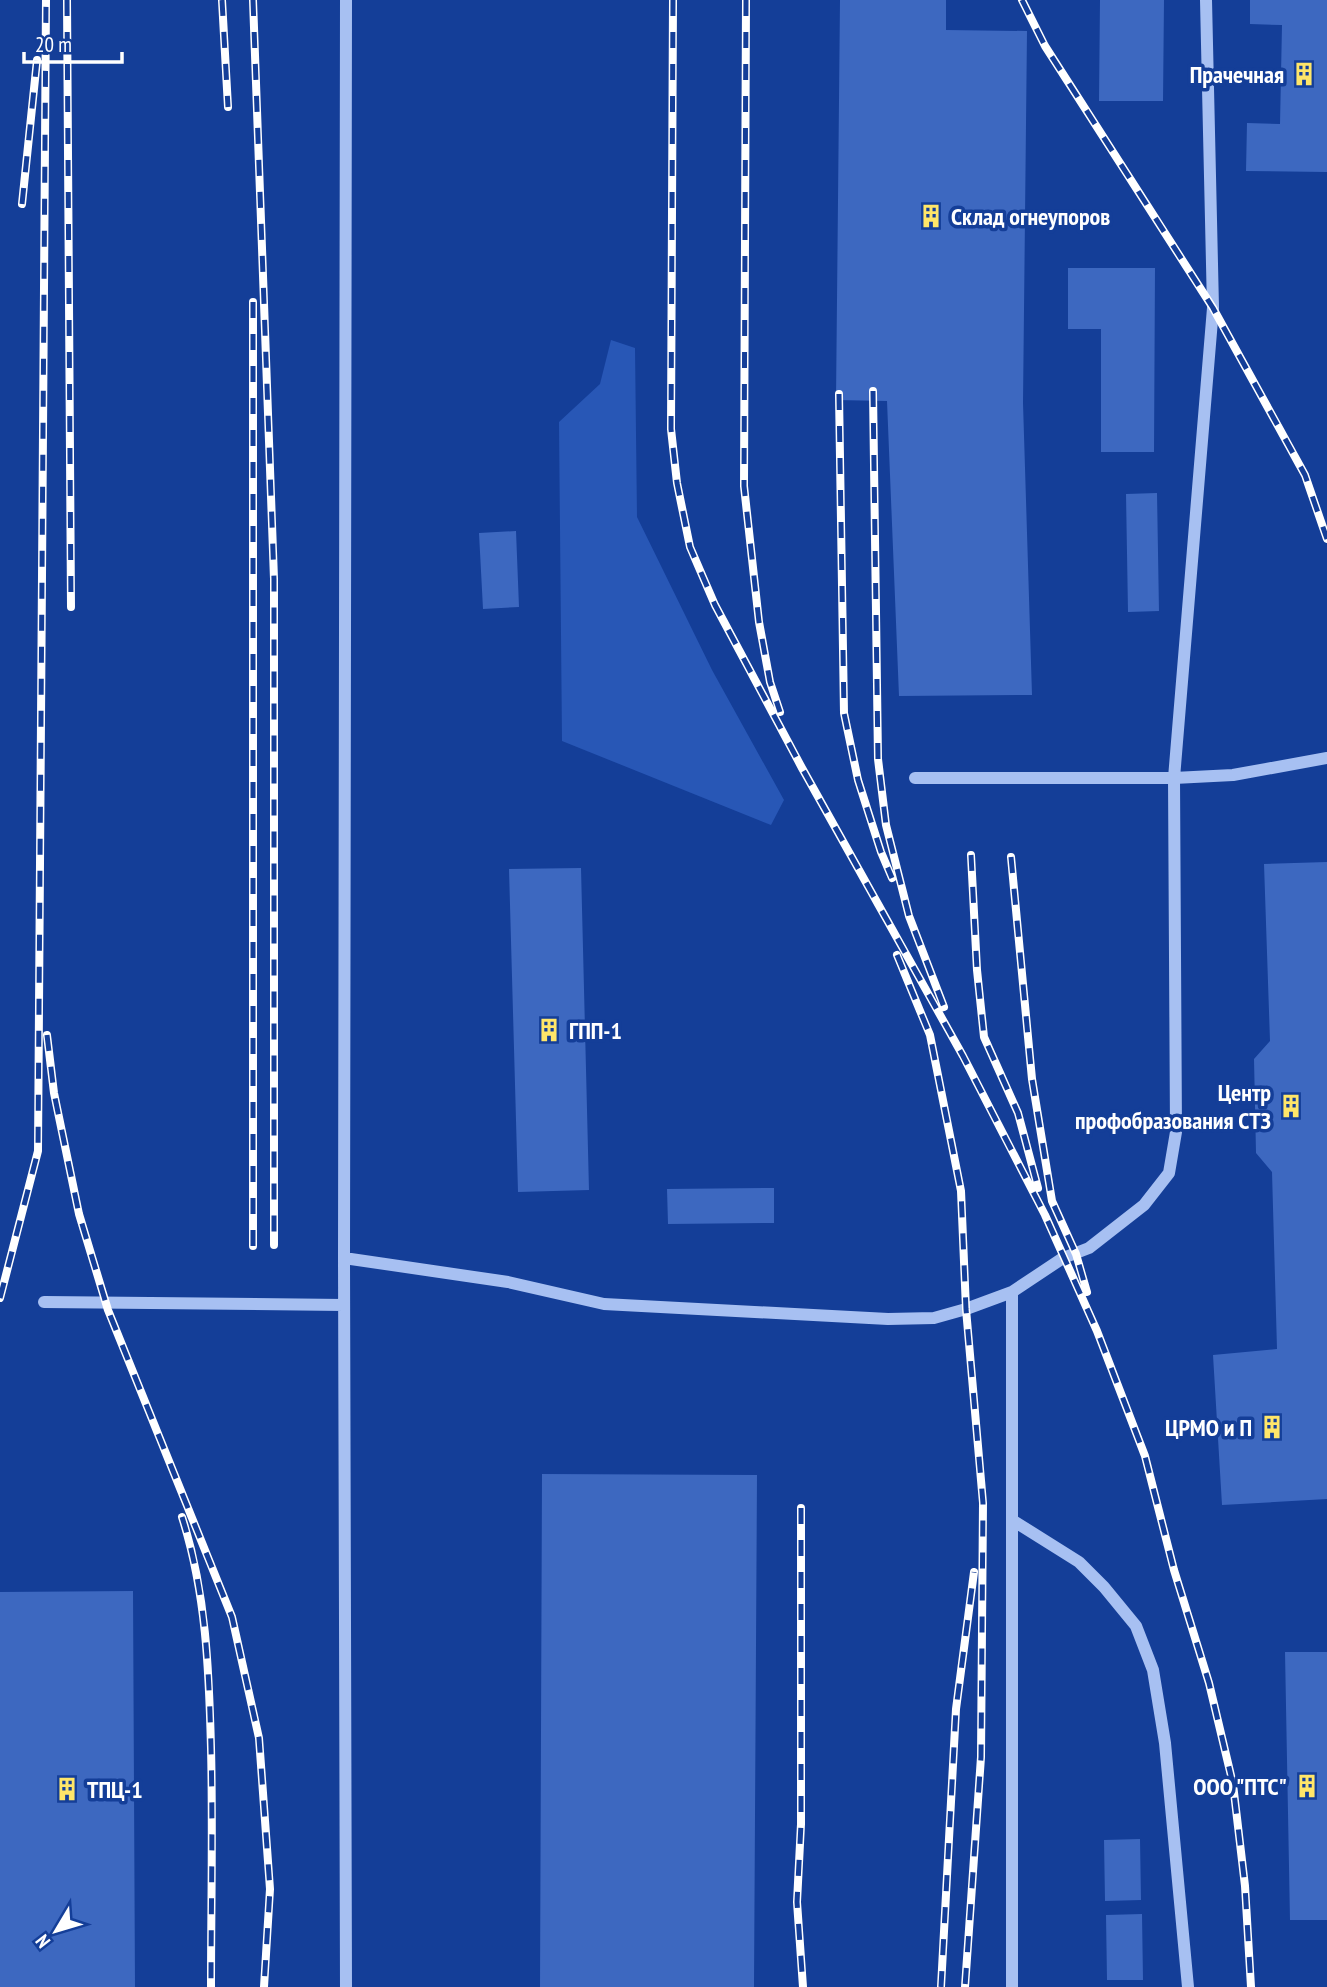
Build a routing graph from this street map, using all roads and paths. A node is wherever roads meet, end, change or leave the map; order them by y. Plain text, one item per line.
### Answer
1 (345, 0) edge
2 (1206, 0) edge
3 (1327, 758) edge
4 (915, 778) dead end
5 (1174, 778) junction
6 (344, 1258) junction
7 (1012, 1292) junction
8 (44, 1303) dead end
9 (344, 1306) junction
10 (1012, 1520) junction
11 (346, 1987) edge
12 (1012, 1987) edge
13 (1188, 1987) edge

1 - 6 street
2 - 5 street
3 - 5 street
4 - 5 street
5 - 7 street
6 - 7 street
6 - 9 street
7 - 10 street
8 - 9 street
9 - 11 street
10 - 12 street
10 - 13 street

